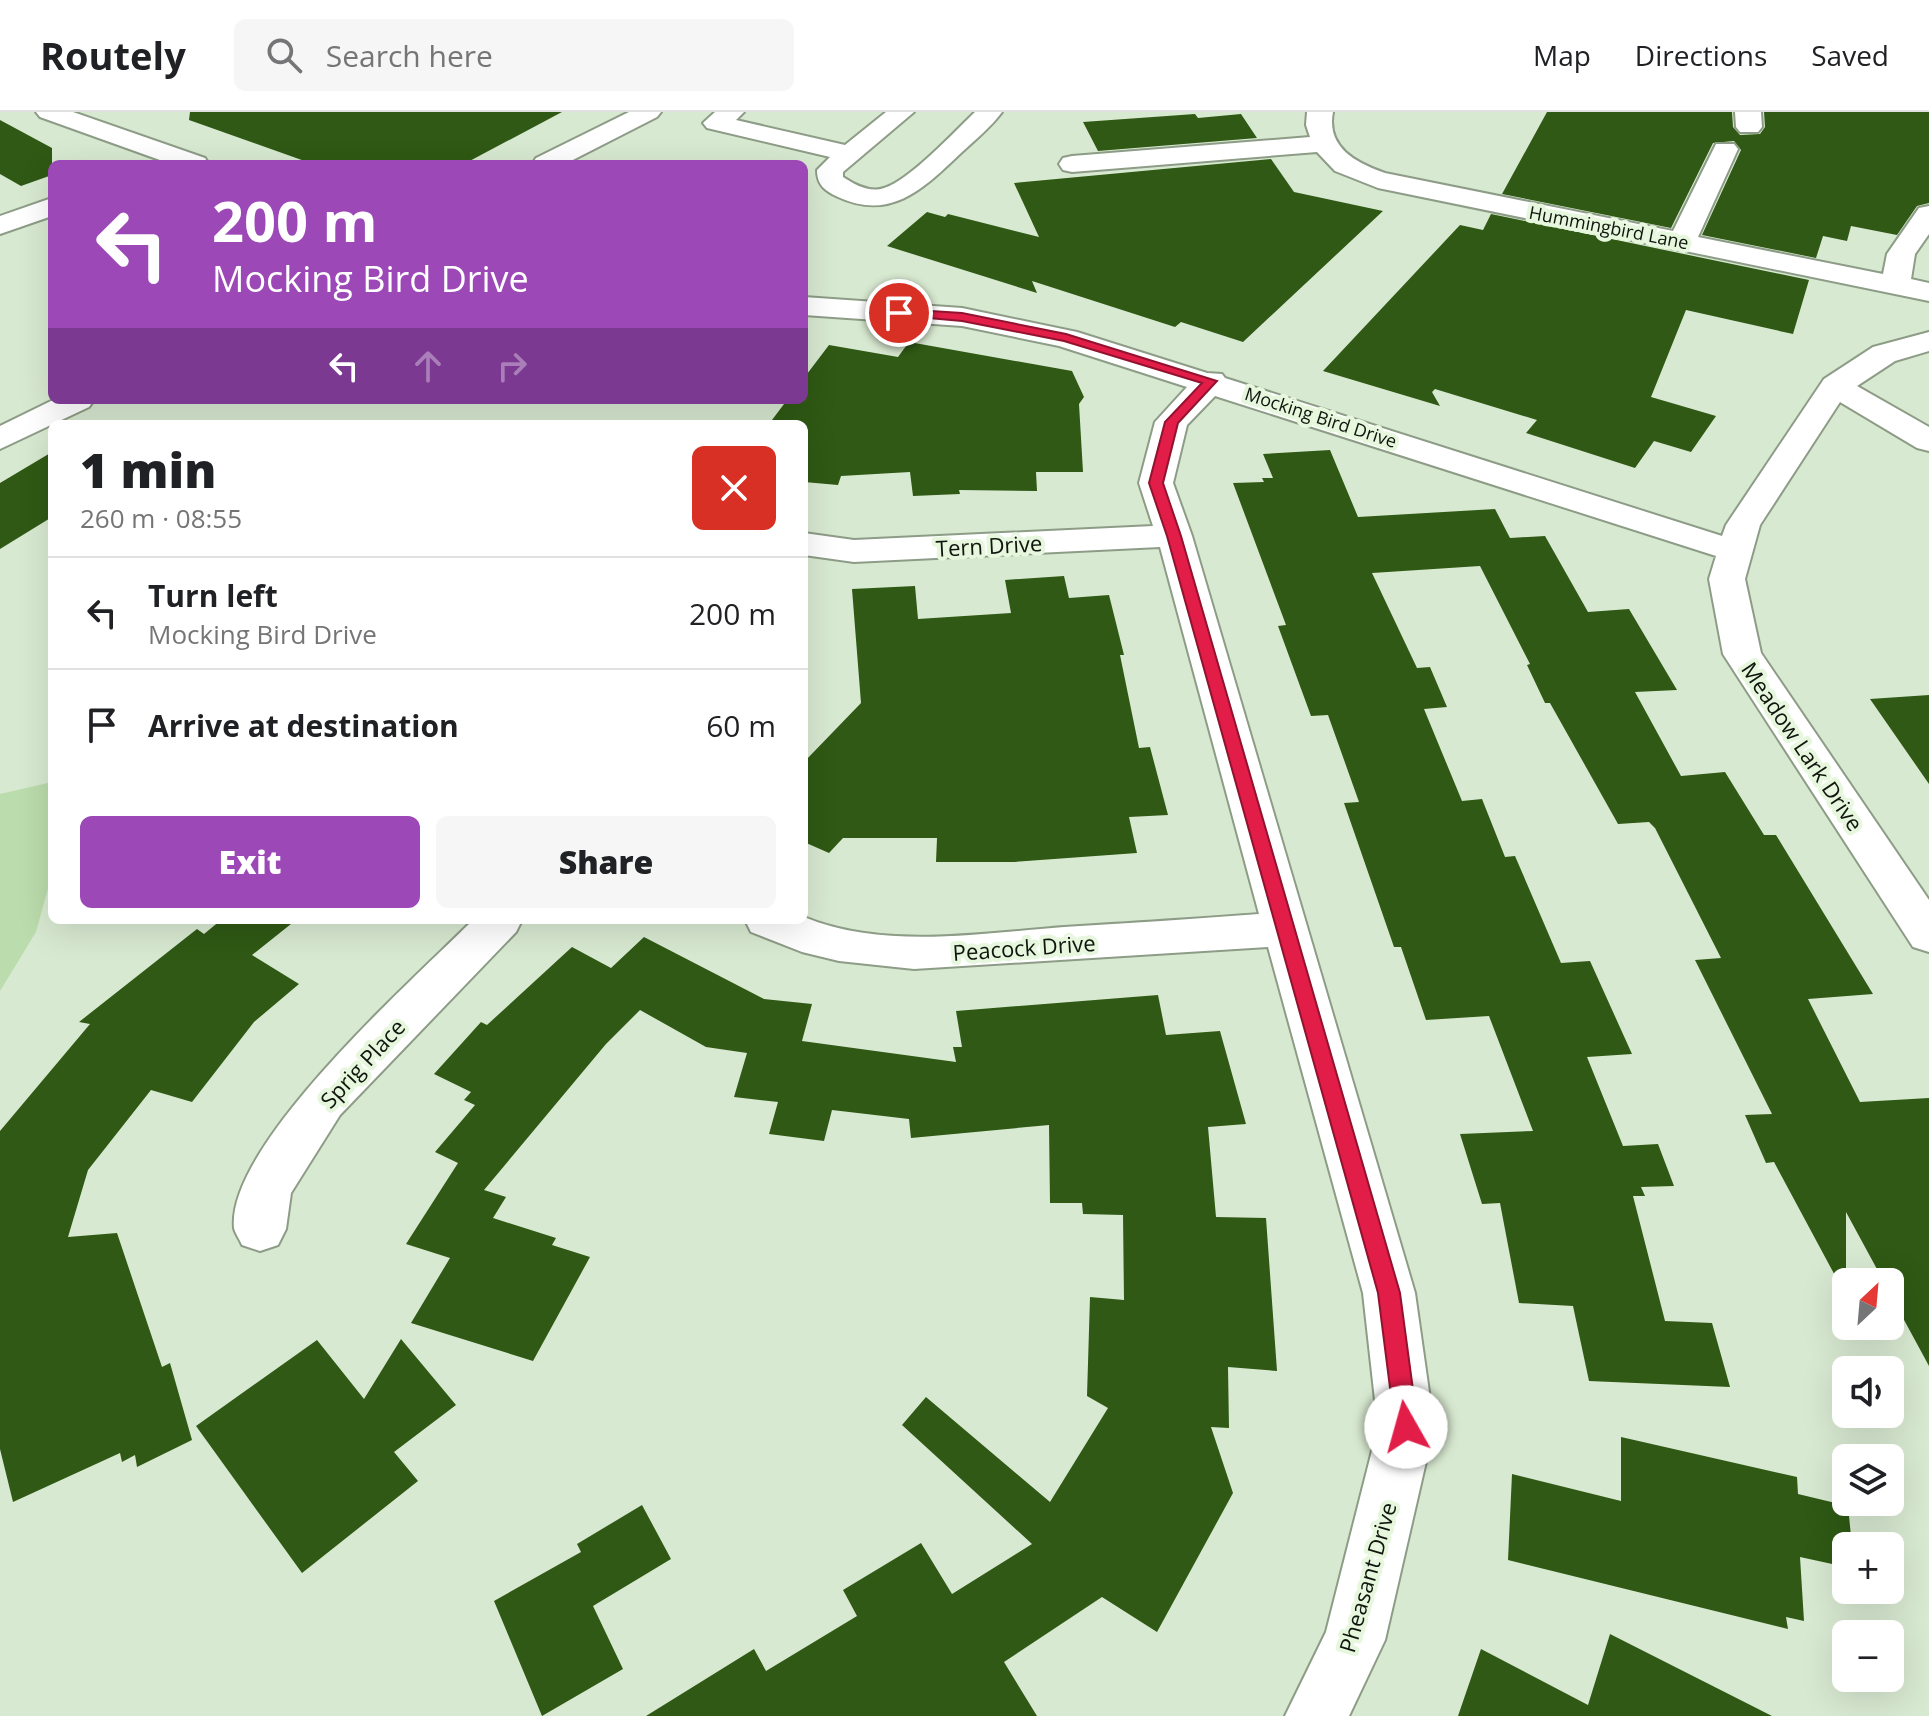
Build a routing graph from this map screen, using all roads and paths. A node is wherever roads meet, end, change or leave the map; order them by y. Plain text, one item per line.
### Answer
1 (49, 112) edge
2 (648, 112) edge
3 (731, 112) edge
4 (901, 112) edge
5 (989, 112) edge
6 (852, 124) dead end
7 (1321, 126) edge
8 (879, 130) junction
9 (1725, 149) dead end
10 (850, 154) junction
11 (176, 160) edge
12 (553, 160) edge
13 (1072, 164) dead end
14 (48, 208) edge
15 (1929, 214) edge
16 (0, 226) edge
17 (1682, 241) junction
18 (1895, 285) junction
19 (1929, 292) edge
20 (808, 306) edge
21 (1929, 341) edge
22 (1211, 381) junction
23 (1835, 386) junction
24 (70, 404) edge
25 (0, 439) edge
26 (1929, 441) edge
27 (1174, 536) junction
28 (808, 545) edge
29 (1735, 551) junction
30 (496, 924) edge
31 (775, 924) edge
32 (1286, 929) junction
33 (1929, 935) edge
34 (260, 1229) dead end
35 (1316, 1716) edge

1 - 11 street
2 - 12 street
3 - 10 street
4 - 8 street
5 - 10 street
6 - 8 street
7 - 13 street
7 - 17 street, Hummingbird Lane
8 - 10 street
9 - 17 street
14 - 16 street
15 - 18 street
17 - 18 street, Hummingbird Lane
18 - 19 street, Hummingbird Lane
20 - 22 street, Mocking Bird Drive
21 - 23 street, Meadow Lark Drive
22 - 27 street, Pheasant Drive
22 - 29 street, Mocking Bird Drive
23 - 26 street
23 - 29 street, Meadow Lark Drive
24 - 25 street
27 - 28 street, Tern Drive
27 - 32 street, Pheasant Drive
29 - 33 street, Meadow Lark Drive
30 - 34 street, Sprig Place
31 - 32 street, Peacock Drive
32 - 35 street, Pheasant Drive

